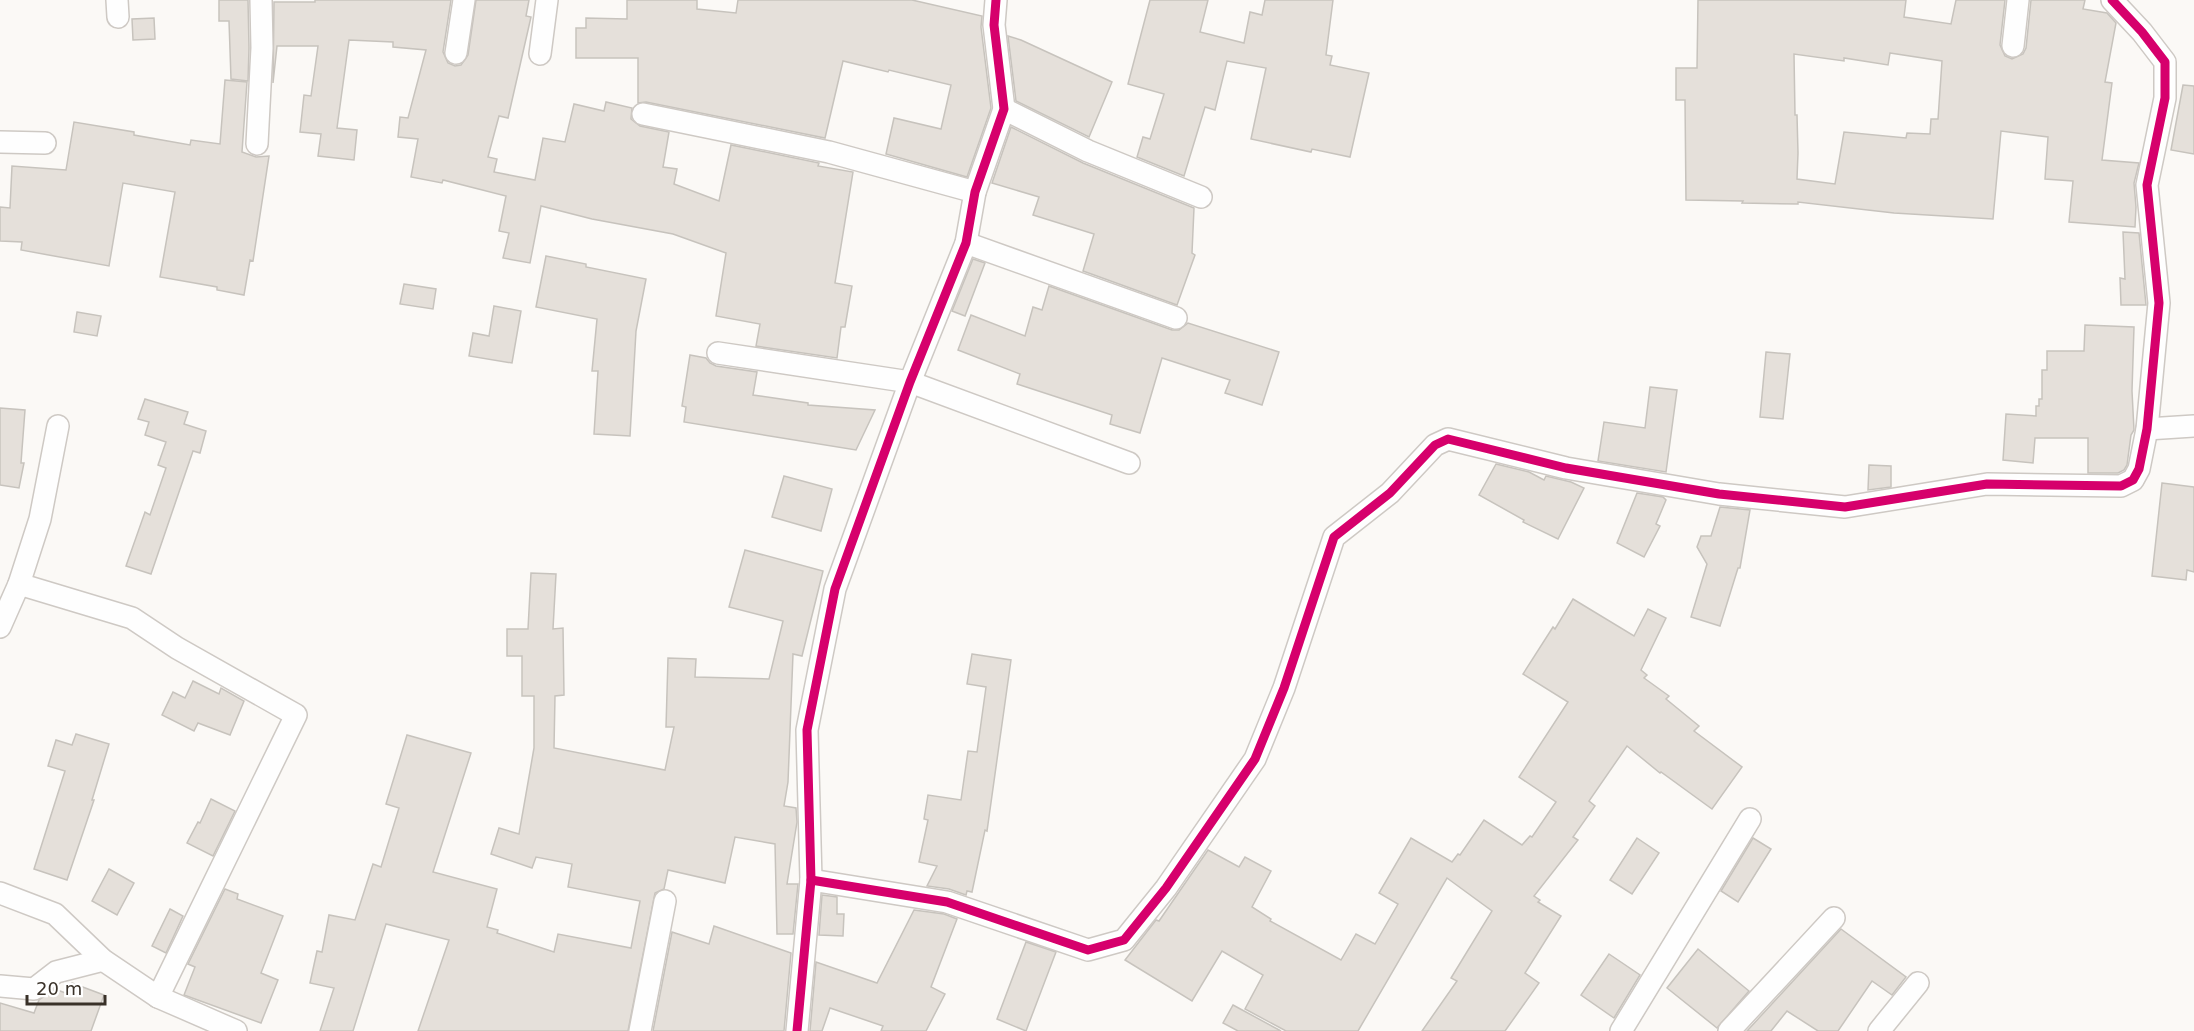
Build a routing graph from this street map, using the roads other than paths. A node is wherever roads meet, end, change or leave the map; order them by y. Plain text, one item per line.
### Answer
1 (261, 0) edge
2 (464, 0) edge
3 (547, 0) edge
4 (996, 0) edge
5 (2018, 0) edge
6 (2112, 0) edge
7 (2013, 46) dead end
8 (456, 53) dead end
9 (540, 54) dead end
10 (1004, 109) junction
11 (643, 114) dead end
12 (0, 142) edge
13 (45, 143) dead end
14 (257, 144) dead end
15 (975, 192) junction
16 (1201, 196) dead end
17 (966, 243) junction
18 (1176, 318) dead end
19 (718, 353) dead end
20 (910, 382) junction
21 (58, 426) dead end
22 (2194, 426) edge
23 (2147, 429) junction
24 (1129, 463) dead end
25 (19, 584) junction
26 (0, 627) edge
27 (1750, 819) dead end
28 (811, 880) junction
29 (0, 893) edge
30 (665, 901) dead end
31 (1834, 918) dead end
32 (103, 960) junction
33 (1918, 983) dead end
34 (0, 986) edge
35 (158, 997) junction
36 (236, 1031) edge
37 (640, 1031) edge
38 (797, 1031) edge
39 (1621, 1031) edge
40 (1729, 1031) edge
41 (1879, 1031) edge

1 - 14 street
2 - 8 street
3 - 9 street
4 - 10 street
5 - 7 street
6 - 23 street
10 - 15 street
10 - 16 street
11 - 15 street
12 - 13 street
15 - 17 street
17 - 18 street
17 - 20 street
19 - 20 street
20 - 24 street
20 - 28 street
21 - 25 street
22 - 23 street
23 - 28 street
25 - 26 street
25 - 35 street
27 - 39 street
28 - 38 street
29 - 32 street
30 - 37 street
31 - 40 street
32 - 34 street
32 - 35 street
33 - 41 street
35 - 36 street

